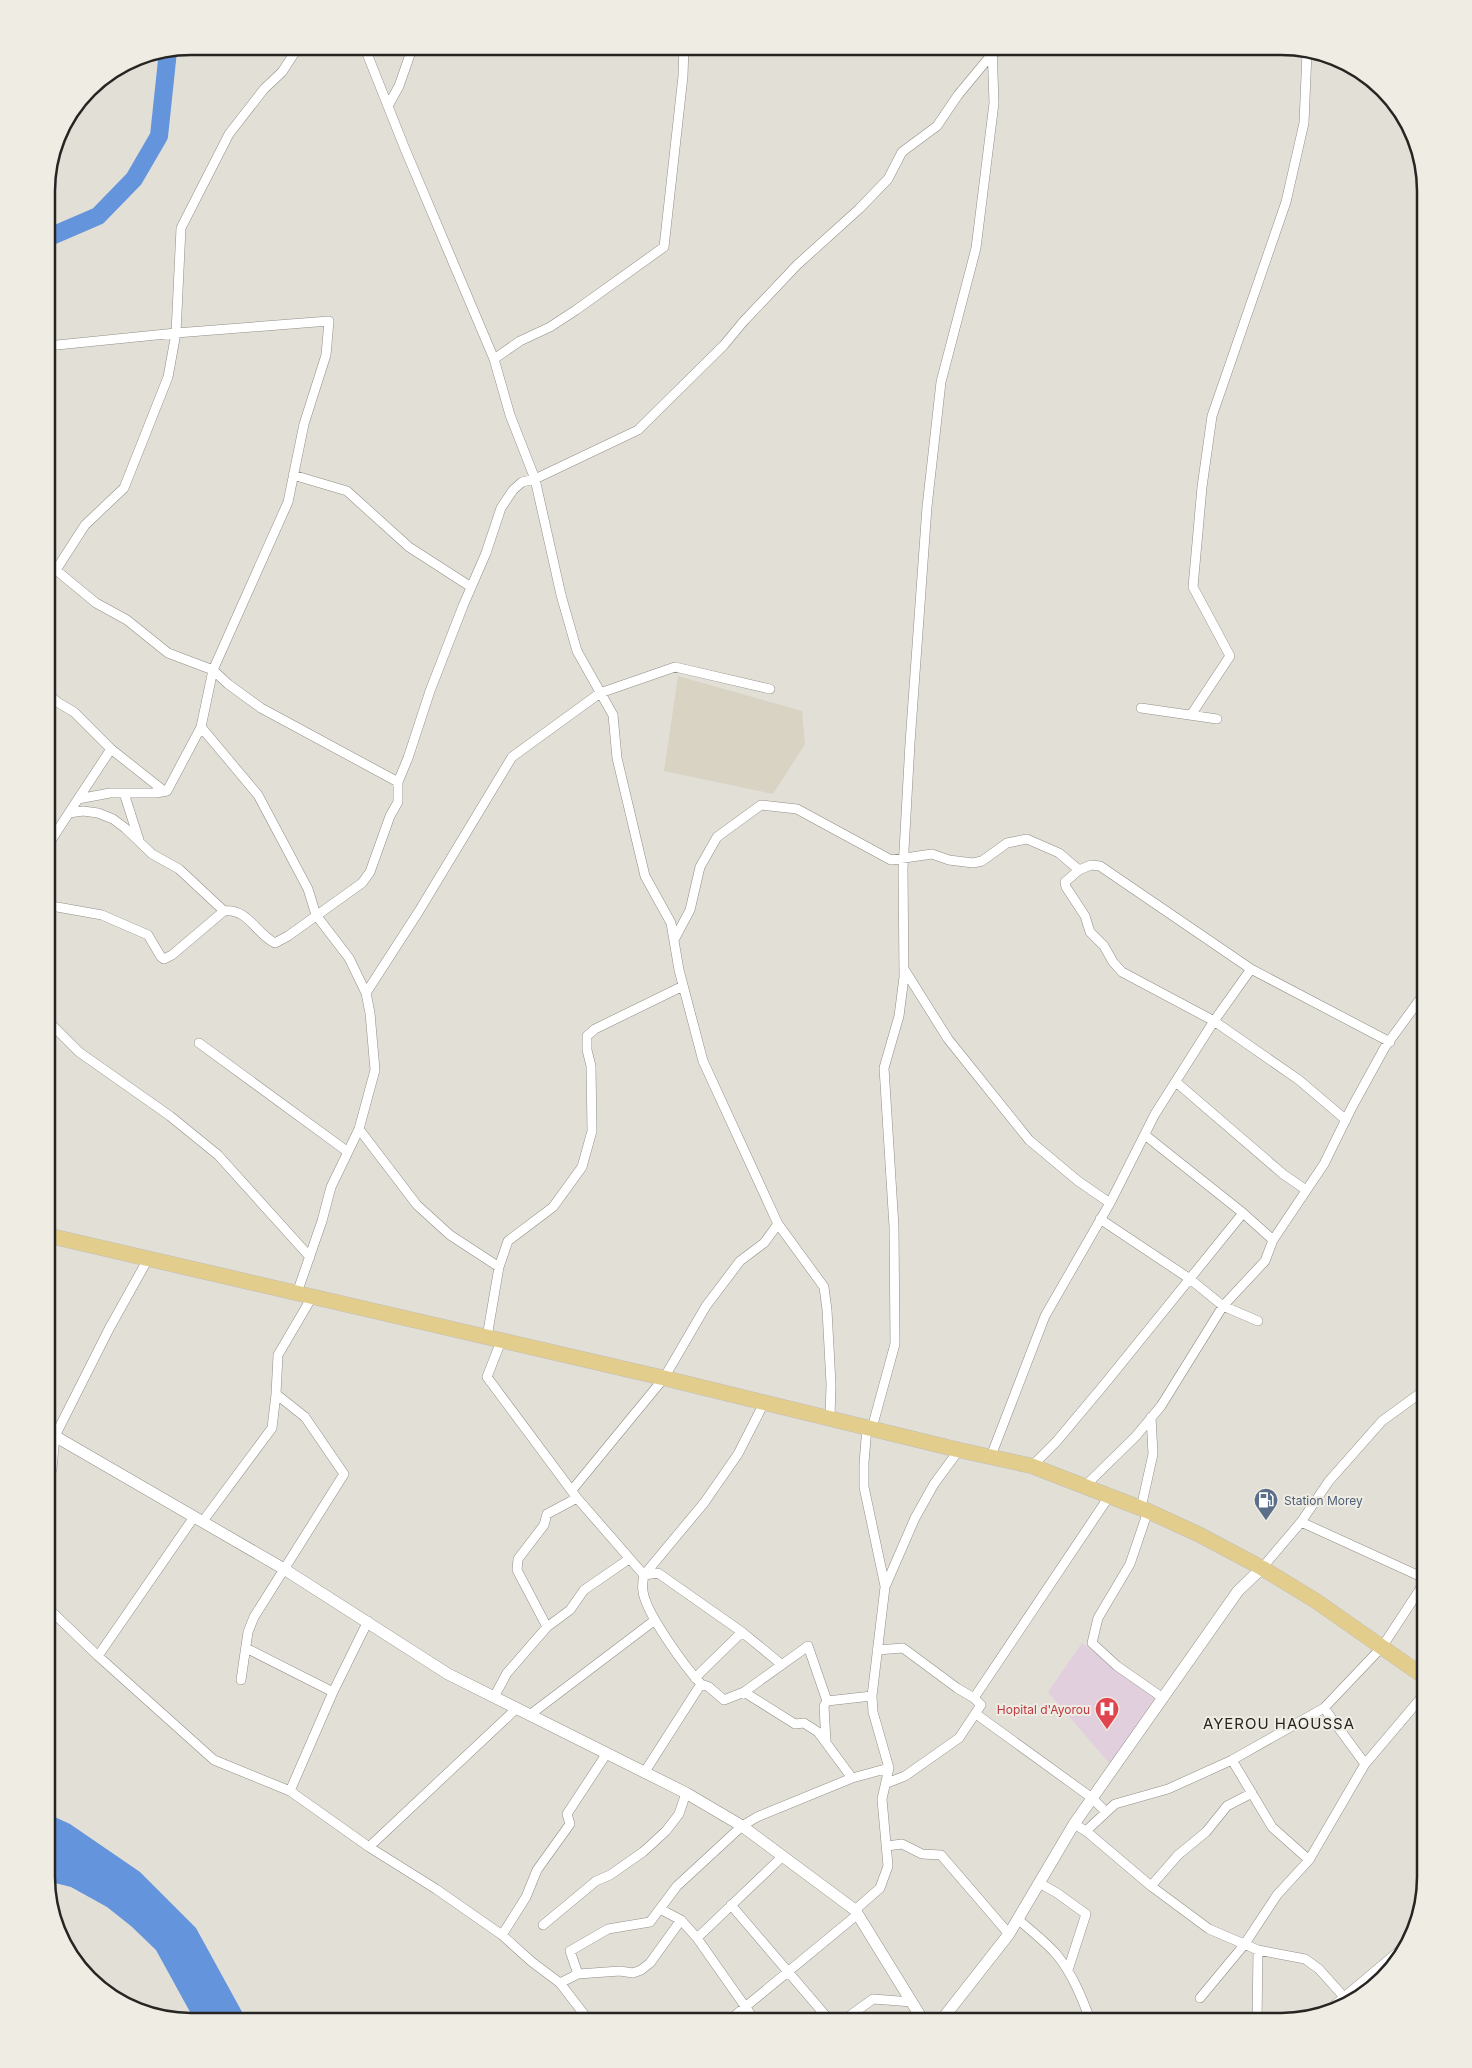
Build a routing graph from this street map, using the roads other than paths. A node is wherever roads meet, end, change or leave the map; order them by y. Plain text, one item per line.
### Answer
1 (293, 55) edge
2 (368, 55) edge
3 (411, 55) edge
4 (684, 55) edge
5 (988, 55) edge
6 (992, 55) edge
7 (1308, 58) edge
8 (388, 106) junction
9 (176, 332) junction
10 (55, 345) edge
11 (494, 359) junction
12 (293, 475) junction
13 (535, 478) junction
14 (56, 570) joint
15 (471, 587) junction
16 (213, 670) junction
17 (770, 689) dead end
18 (600, 693) junction
19 (55, 700) edge
20 (1142, 708) dead end
21 (1191, 716) junction
22 (1217, 719) dead end
23 (202, 728) junction
24 (111, 749) junction
25 (398, 782) junction
26 (164, 792) junction
27 (124, 793) junction
28 (78, 799) junction
29 (69, 813) junction
30 (55, 834) edge
31 (140, 843) junction
32 (904, 859) junction
33 (1079, 870) junction
34 (55, 907) edge
35 (224, 911) junction
36 (316, 915) junction
37 (674, 940) junction
38 (904, 969) junction
39 (1251, 969) junction
40 (683, 986) junction
41 (366, 993) junction
42 (1417, 1004) edge
43 (1214, 1021) junction
44 (55, 1027) edge
45 (1390, 1042) junction
46 (199, 1043) dead end
47 (1176, 1082) junction
48 (1346, 1120) junction
49 (359, 1129) junction
50 (1145, 1135) junction
51 (348, 1152) junction
52 (1306, 1190) junction
53 (1110, 1203) junction
54 (1243, 1214) junction
55 (1100, 1219) junction
56 (778, 1224) junction
57 (55, 1237) edge
58 (1273, 1240) junction
59 (310, 1257) junction
60 (148, 1259) junction
61 (499, 1267) junction
62 (1190, 1279) junction
63 (297, 1293) junction
64 (312, 1297) junction
65 (1223, 1306) junction
66 (1258, 1321) dead end
67 (494, 1339) junction
68 (664, 1378) junction
69 (276, 1394) junction
70 (1417, 1396) edge
71 (764, 1403) junction
72 (1151, 1417) junction
73 (830, 1418) junction
74 (55, 1426) edge
75 (870, 1428) junction
76 (55, 1435) edge
77 (959, 1450) junction
78 (991, 1456) junction
79 (1032, 1466) junction
80 (1086, 1486) junction
81 (574, 1494) junction
82 (1110, 1495) junction
83 (1144, 1510) junction
84 (198, 1519) junction
85 (1301, 1522) junction
86 (629, 1560) junction
87 (1262, 1568) junction
88 (284, 1569) junction
89 (644, 1575) junction
90 (1417, 1576) edge
91 (885, 1587) junction
92 (1417, 1594) edge
93 (55, 1615) edge
94 (655, 1620) junction
95 (368, 1621) junction
96 (547, 1627) junction
97 (742, 1632) junction
98 (1382, 1647) junction
99 (246, 1648) junction
100 (877, 1650) junction
101 (98, 1656) junction
102 (781, 1664) junction
103 (1417, 1672) edge
104 (241, 1680) dead end
105 (698, 1681) junction
106 (333, 1692) junction
107 (744, 1692) junction
108 (872, 1696) junction
109 (494, 1697) junction
110 (974, 1698) junction
111 (1163, 1698) junction
112 (827, 1701) junction
113 (1417, 1703) edge
114 (517, 1708) junction
115 (1324, 1708) junction
116 (531, 1714) junction
117 (976, 1714) junction
118 (826, 1742) junction
119 (607, 1753) junction
120 (1232, 1760) junction
121 (1365, 1764) junction
122 (889, 1768) junction
123 (644, 1773) junction
124 (852, 1778) junction
125 (887, 1783) junction
126 (290, 1791) junction
127 (686, 1793) junction
128 (1252, 1793) junction
129 (1092, 1798) junction
130 (1106, 1812) junction
131 (1074, 1824) junction
132 (742, 1826) junction
133 (1086, 1831) junction
134 (887, 1846) junction
135 (369, 1847) junction
136 (783, 1856) junction
137 (1309, 1860) junction
138 (1041, 1884) junction
139 (1150, 1886) junction
140 (731, 1905) junction
141 (660, 1909) junction
142 (857, 1912) junction
143 (681, 1920) junction
144 (1019, 1920) junction
145 (543, 1925) dead end
146 (1009, 1934) junction
147 (502, 1936) junction
148 (697, 1938) junction
149 (1244, 1945) junction
150 (1258, 1950) junction
151 (1068, 1970) junction
152 (787, 1972) junction
153 (578, 1974) junction
154 (560, 1983) junction
155 (1364, 1985) edge
156 (1344, 1997) joint
157 (1200, 1998) dead end
158 (912, 2002) junction
159 (745, 2008) junction
160 (583, 2013) edge
161 (739, 2013) edge
162 (749, 2013) edge
163 (823, 2013) edge
164 (854, 2013) edge
165 (919, 2013) edge
166 (947, 2013) edge
167 (1088, 2013) edge
168 (1257, 2013) edge

1 - 9 street
2 - 8 street
3 - 8 street
4 - 11 street
5 - 13 street
6 - 32 street
7 - 21 street
8 - 11 street
9 - 10 street
9 - 12 street
9 - 14 street
11 - 13 street
12 - 15 street
12 - 16 street
13 - 15 street
13 - 18 street
14 - 16 street
15 - 25 street
16 - 23 street
16 - 25 street
17 - 18 street
18 - 37 street
18 - 41 street
19 - 24 street
20 - 21 street
21 - 22 street
23 - 26 street
23 - 36 street
24 - 26 street
24 - 28 street
25 - 36 street
26 - 27 street
27 - 28 street
27 - 31 street
28 - 29 street
29 - 30 street
29 - 31 street
31 - 35 street
32 - 33 street
32 - 37 street
32 - 38 street
33 - 39 street
33 - 43 street
34 - 35 street
35 - 36 street
36 - 41 street
37 - 40 street
38 - 53 street
38 - 75 street
39 - 43 street
39 - 45 street
40 - 56 street
40 - 61 street
41 - 49 street
42 - 45 street
43 - 47 street
43 - 48 street
44 - 59 street
45 - 48 street
46 - 51 street
47 - 50 street
47 - 52 street
48 - 52 street
49 - 51 street
49 - 61 street
50 - 53 street
50 - 54 street
51 - 59 street
52 - 58 street
53 - 55 street
54 - 58 street
54 - 62 street
55 - 62 street
55 - 78 street
56 - 68 street
56 - 73 street
57 - 60 main road
58 - 65 street
59 - 63 street
60 - 63 main road
60 - 74 street
61 - 67 street
62 - 65 street
62 - 79 street
63 - 64 main road
64 - 67 main road
64 - 69 street
65 - 66 street
65 - 72 street
67 - 68 main road
67 - 81 street
68 - 71 main road
68 - 81 street
69 - 84 street
69 - 88 street
70 - 85 street
71 - 73 main road
71 - 89 street
72 - 80 street
72 - 83 street
73 - 75 main road
75 - 77 main road
75 - 91 street
76 - 84 street
77 - 78 main road
77 - 91 street
78 - 79 main road
79 - 80 main road
80 - 82 main road
81 - 86 street
81 - 96 street
82 - 83 main road
82 - 110 street
83 - 87 main road
83 - 111 street
84 - 88 street
84 - 101 street
85 - 87 street
85 - 90 street
86 - 89 street
86 - 96 street
87 - 98 main road
87 - 111 street
88 - 95 street
88 - 99 street
89 - 94 street
89 - 97 street
91 - 100 street
92 - 98 street
93 - 101 street
94 - 105 street
94 - 116 street
95 - 106 street
95 - 109 street
96 - 109 street
97 - 102 street
97 - 105 street
98 - 103 main road
98 - 115 street
99 - 104 street
99 - 106 street
100 - 108 street
100 - 110 street
101 - 126 street
102 - 107 street
102 - 112 street
105 - 107 street
105 - 123 street
106 - 126 street
107 - 118 street
108 - 112 street
108 - 122 street
109 - 114 street
110 - 117 street
111 - 129 street
112 - 118 street
113 - 121 street
114 - 116 street
114 - 135 street
115 - 120 street
115 - 121 street
116 - 119 street
117 - 125 street
117 - 129 street
118 - 124 street
119 - 123 street
119 - 147 street
120 - 128 street
120 - 130 street
121 - 137 street
122 - 124 street
122 - 125 street
123 - 127 street
124 - 132 street
125 - 134 street
126 - 135 street
127 - 132 street
127 - 145 street
128 - 137 street
128 - 139 street
129 - 130 street
129 - 131 street
130 - 133 street
131 - 133 street
131 - 138 street
132 - 136 street
132 - 141 street
133 - 139 street
134 - 142 street
134 - 146 street
135 - 147 street
136 - 140 street
136 - 142 street
137 - 149 street
138 - 144 street
138 - 151 street
139 - 149 street
140 - 148 street
140 - 152 street
141 - 143 street
141 - 153 street
142 - 152 street
142 - 158 street
143 - 148 street
143 - 153 street
144 - 146 street
144 - 151 street
146 - 166 street
147 - 154 street
148 - 159 street
149 - 150 street
149 - 157 street
150 - 156 street
150 - 168 street
151 - 167 street
152 - 159 street
152 - 163 street
153 - 154 street
154 - 160 street
155 - 156 street
158 - 164 street
158 - 165 street
159 - 161 street
159 - 162 street

